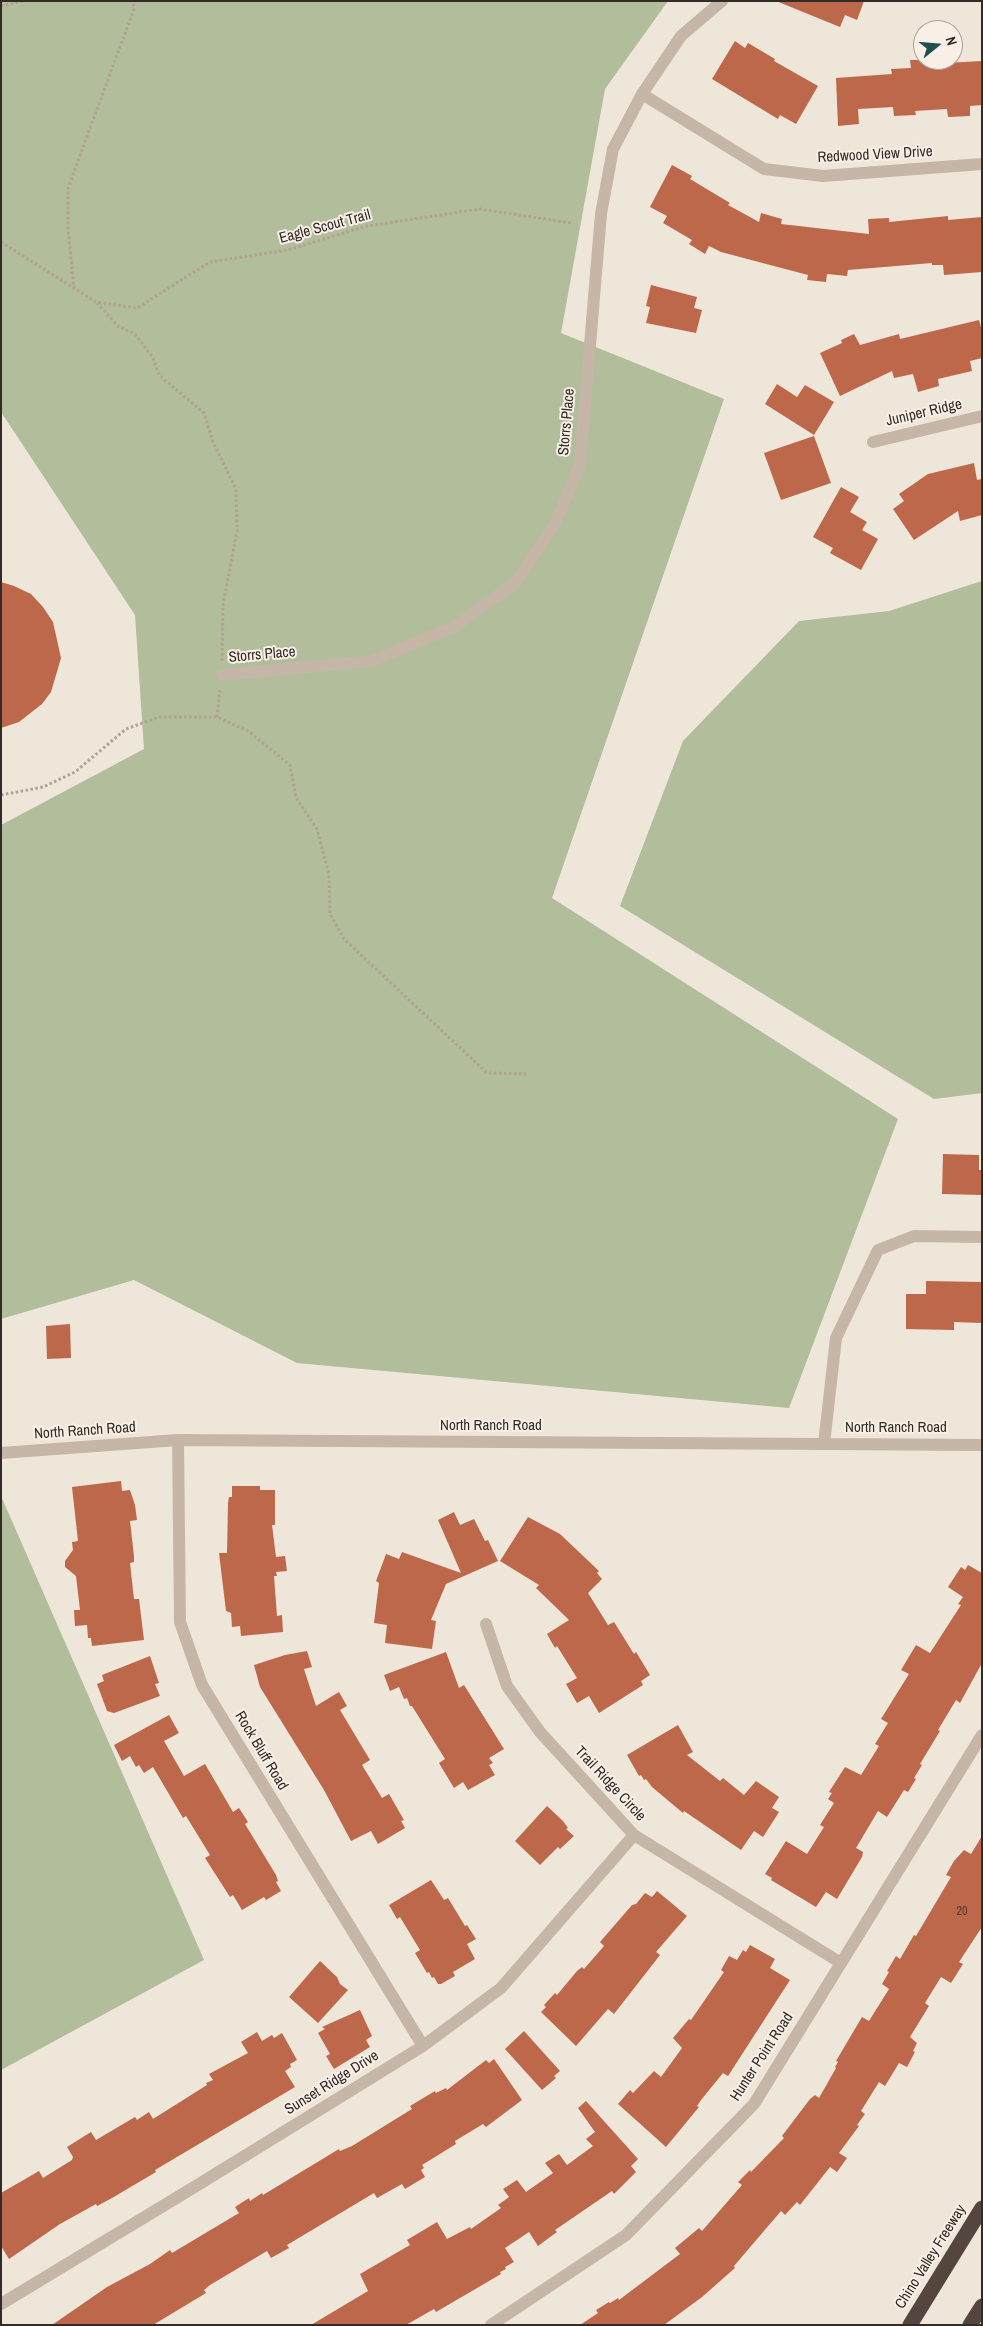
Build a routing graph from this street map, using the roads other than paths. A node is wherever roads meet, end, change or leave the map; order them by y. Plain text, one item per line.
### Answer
1 (722, 1) edge
2 (642, 94) junction
3 (982, 164) edge
4 (982, 416) edge
5 (873, 442) dead end
6 (222, 675) road end
7 (982, 1238) edge
8 (178, 1440) junction
9 (824, 1444) junction
10 (982, 1445) edge
11 (1, 1453) edge
12 (486, 1624) dead end
13 (982, 1735) edge
14 (634, 1835) junction
15 (841, 1962) junction
16 (423, 2046) junction
17 (982, 2208) edge
18 (1, 2304) edge
19 (982, 2306) edge
20 (491, 2325) edge
21 (910, 2325) edge
22 (970, 2325) edge

1 - 2 street, Storrs Place
2 - 3 street, Redwood View Drive
2 - 6 street, Storrs Place
4 - 5 street, Juniper Ridge
7 - 9 street
8 - 9 street, North Ranch Road
8 - 11 street, North Ranch Road
8 - 16 street, Rock Bluff Road
9 - 10 street, North Ranch Road
12 - 14 street, Trail Ridge Circle
13 - 15 street, Hunter Point Road
14 - 15 street, Trail Ridge Circle
14 - 16 street, Sunset Ridge Drive
15 - 20 street, Hunter Point Road
16 - 18 street, Sunset Ridge Drive
17 - 21 highway, Chino Valley Freeway
19 - 22 highway

